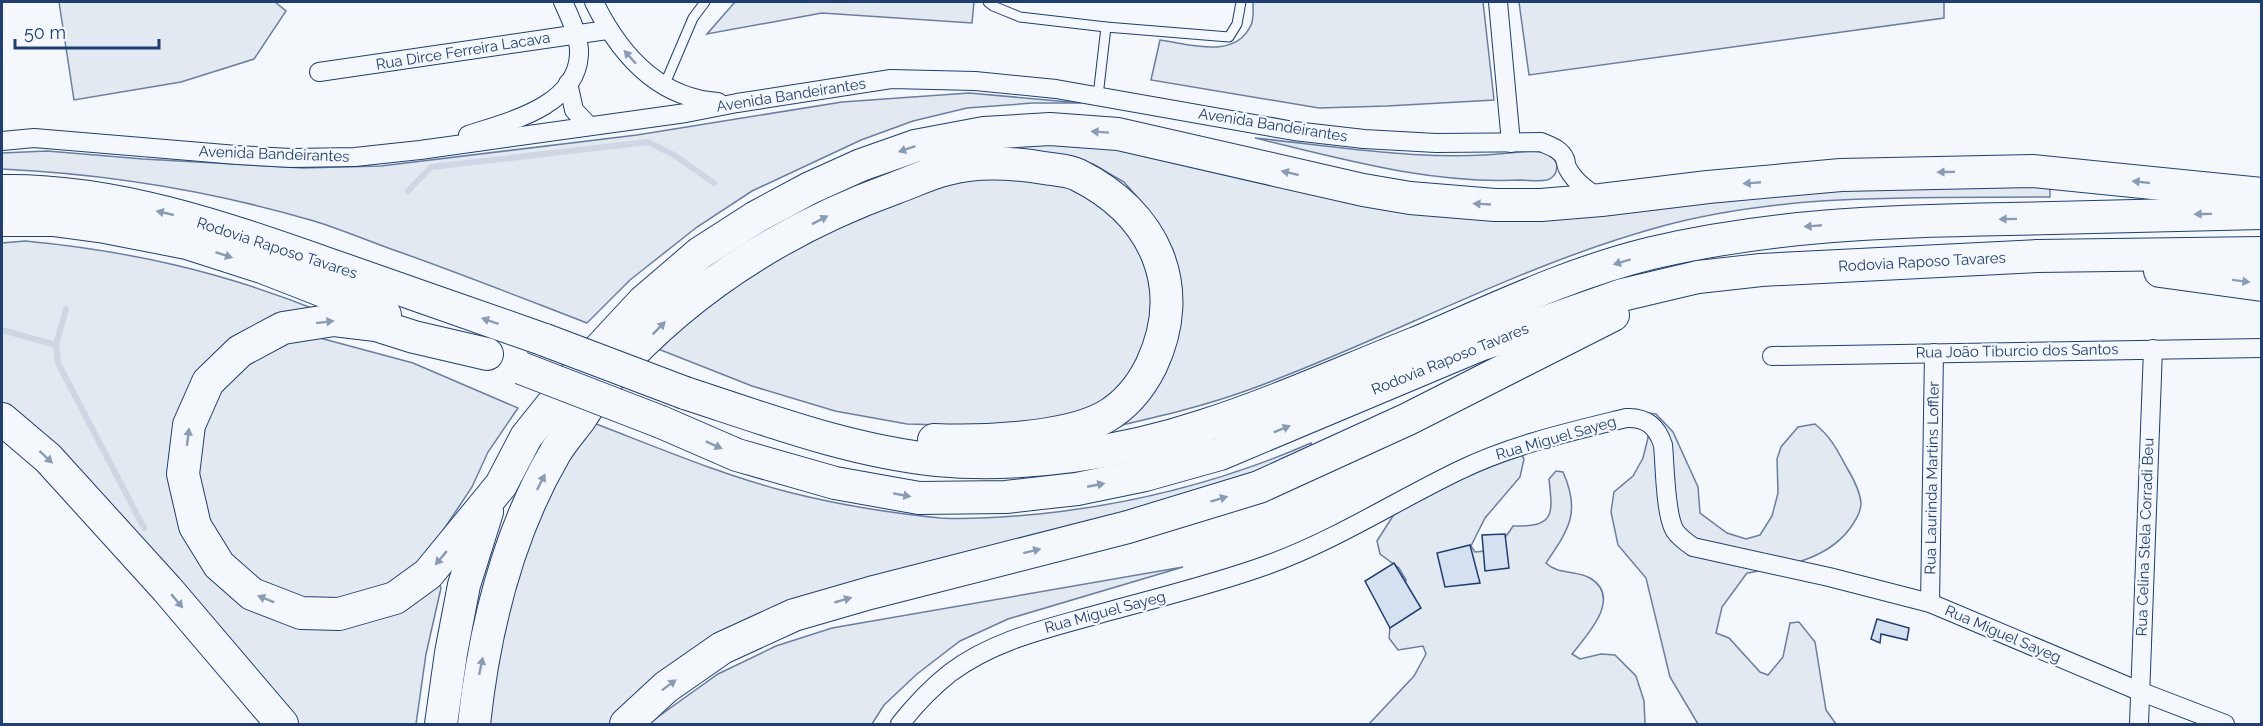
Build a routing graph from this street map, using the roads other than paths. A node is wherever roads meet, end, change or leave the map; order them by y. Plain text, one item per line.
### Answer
1 (563, 2) edge
2 (594, 2) edge
3 (705, 2) edge
4 (988, 2) edge
5 (1241, 2) edge
6 (1498, 2) edge
7 (1106, 27) junction
8 (607, 30) junction
9 (575, 34) junction
10 (319, 72) dead end
11 (568, 83) junction
12 (664, 86) junction
13 (1098, 96) junction
14 (737, 103) junction
15 (589, 126) junction
16 (2, 141) edge
17 (1511, 143) junction
18 (420, 150) junction
19 (1568, 168) junction
20 (2, 191) edge
21 (2262, 194) edge
22 (1601, 200) junction
23 (1541, 205) junction
24 (2262, 213) edge
25 (2, 220) edge
26 (53, 220) junction
27 (2, 226) edge
28 (2262, 253) edge
29 (2037, 256) junction
30 (1761, 270) junction
31 (2262, 285) edge
32 (2262, 348) edge
33 (2153, 349) junction
34 (1934, 353) junction
35 (488, 354) junction
36 (1772, 356) dead end
37 (2, 419) edge
38 (815, 436) junction
39 (492, 497) junction
40 (1930, 603) junction
41 (2139, 691) junction
42 (282, 724) edge
43 (441, 724) edge
44 (474, 724) edge
45 (626, 724) edge
46 (900, 724) edge
47 (2139, 724) edge
48 (2224, 724) edge

1 - 9 street
2 - 8 street
3 - 12 lane
4 - 7 lane
5 - 7 lane
6 - 17 street
7 - 13 lane
8 - 9 street, Rua Dirce Ferreira Lacava
12 -> 8 street
9 - 10 street, Rua Dirce Ferreira Lacava
9 - 11 street
11 - 15 street
11 - 18 street
12 - 14 street
13 - 14 street, Avenida Bandeirantes
13 - 17 street, Avenida Bandeirantes
14 - 15 street, Avenida Bandeirantes
15 - 18 street, Avenida Bandeirantes
16 - 18 street, Avenida Bandeirantes
17 - 19 street, Avenida Bandeirantes
19 - 22 street, Avenida Bandeirantes
19 - 23 street
38 -> 20 highway, Rodovia Raposo Tavares, bridge
21 -> 22 highway
22 - 23 highway
23 -> 39 highway
24 -> 38 highway, Rodovia Raposo Tavares
25 - 26 highway, Rodovia Raposo Tavares
26 - 27 lane
26 -> 35 highway, Rodovia Raposo Tavares
28 - 29 highway, Rodovia Raposo Tavares
29 - 30 highway, Rodovia Raposo Tavares
29 -> 31 highway
35 -> 30 highway, Rodovia Raposo Tavares, bridge
45 -> 30 highway
32 - 33 street, Rua João Tiburcio dos Santos
33 - 34 street, Rua João Tiburcio dos Santos
33 - 41 street, Rua Celina Stela Corradi Beu
34 - 36 street, Rua João Tiburcio dos Santos
34 - 40 street, Rua Laurinda Martins Loffler
39 -> 35 highway
37 -> 42 highway
44 -> 38 highway
39 - 43 highway
40 - 41 street, Rua Miguel Sayeg
40 - 46 street, Rua Miguel Sayeg
41 - 47 street, Rua Celina Stela Corradi Beu
41 - 48 street, Rua Miguel Sayeg

